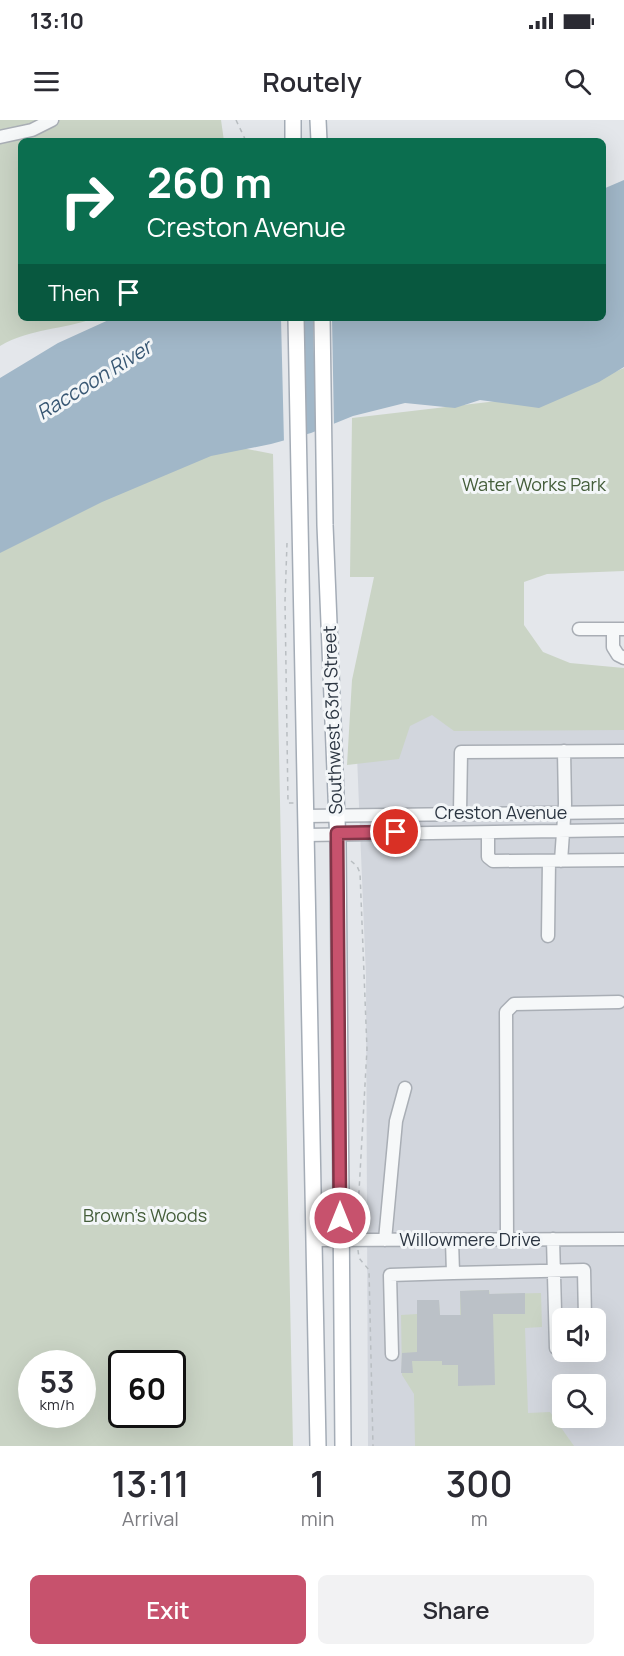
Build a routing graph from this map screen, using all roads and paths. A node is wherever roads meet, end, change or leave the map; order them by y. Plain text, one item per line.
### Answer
1 (52, 120) edge
2 (236, 120) edge
3 (293, 120) edge
4 (318, 120) edge
5 (0, 137) edge
6 (245, 138) edge
7 (293, 138) edge
8 (319, 138) edge
9 (296, 321) edge
10 (322, 321) edge
11 (293, 530) junction
12 (579, 629) dead end
13 (619, 629) edge
14 (624, 658) edge
15 (624, 751) edge
16 (564, 752) junction
17 (305, 809) junction
18 (563, 812) junction
19 (624, 812) edge
20 (459, 813) junction
21 (336, 814) junction
22 (624, 830) edge
23 (562, 831) junction
24 (488, 832) junction
25 (337, 833) junction
26 (306, 835) junction
27 (348, 859) dead end
28 (624, 860) edge
29 (555, 861) junction
30 (549, 936) dead end
31 (619, 1002) dead end
32 (405, 1088) dead end
33 (507, 1239) junction
34 (553, 1239) junction
35 (624, 1239) edge
36 (316, 1240) junction
37 (385, 1240) junction
38 (452, 1240) junction
39 (340, 1241) junction
40 (358, 1241) junction
41 (554, 1270) junction
42 (453, 1273) junction
43 (555, 1308) edge
44 (585, 1308) edge
45 (392, 1354) dead end
46 (318, 1446) edge
47 (343, 1446) edge
48 (373, 1446) edge

1 - 5 street
2 - 6 path
3 - 7 main road
4 - 8 main road
9 - 11 main road, Southwest 63rd Street
10 - 21 main road, Southwest 63rd Street
11 - 17 main road, Southwest 63rd Street
11 - 17 path
12 - 13 street
13 - 14 street
15 - 16 street
16 - 18 street
16 - 20 street
17 - 21 street, Creston Avenue
17 - 26 main road, Southwest 63rd Street
18 - 19 street, Creston Avenue
18 - 20 street, Creston Avenue
18 - 23 street
20 - 21 street, Creston Avenue
21 - 25 main road, Southwest 63rd Street
22 - 23 street, Creston Avenue
23 - 24 street, Creston Avenue
23 - 29 street
24 - 25 street, Creston Avenue
24 - 29 street
25 - 26 street, Creston Avenue
25 - 39 main road, Southwest 63rd Street
26 - 36 main road, Southwest 63rd Street
27 - 40 path
28 - 29 street
29 - 30 street
31 - 33 street
32 - 37 street
33 - 34 street, Willowmere Drive
33 - 38 street, Willowmere Drive
34 - 35 street, Willowmere Drive
34 - 41 street
36 - 39 street, Willowmere Drive
36 - 46 main road, Southwest 63rd Street
37 - 38 street, Willowmere Drive
37 - 40 street, Willowmere Drive
38 - 42 street
39 - 40 street, Willowmere Drive
39 - 47 main road, Southwest 63rd Street
40 - 48 path
41 - 42 street
41 - 43 street
41 - 44 street
42 - 45 street

